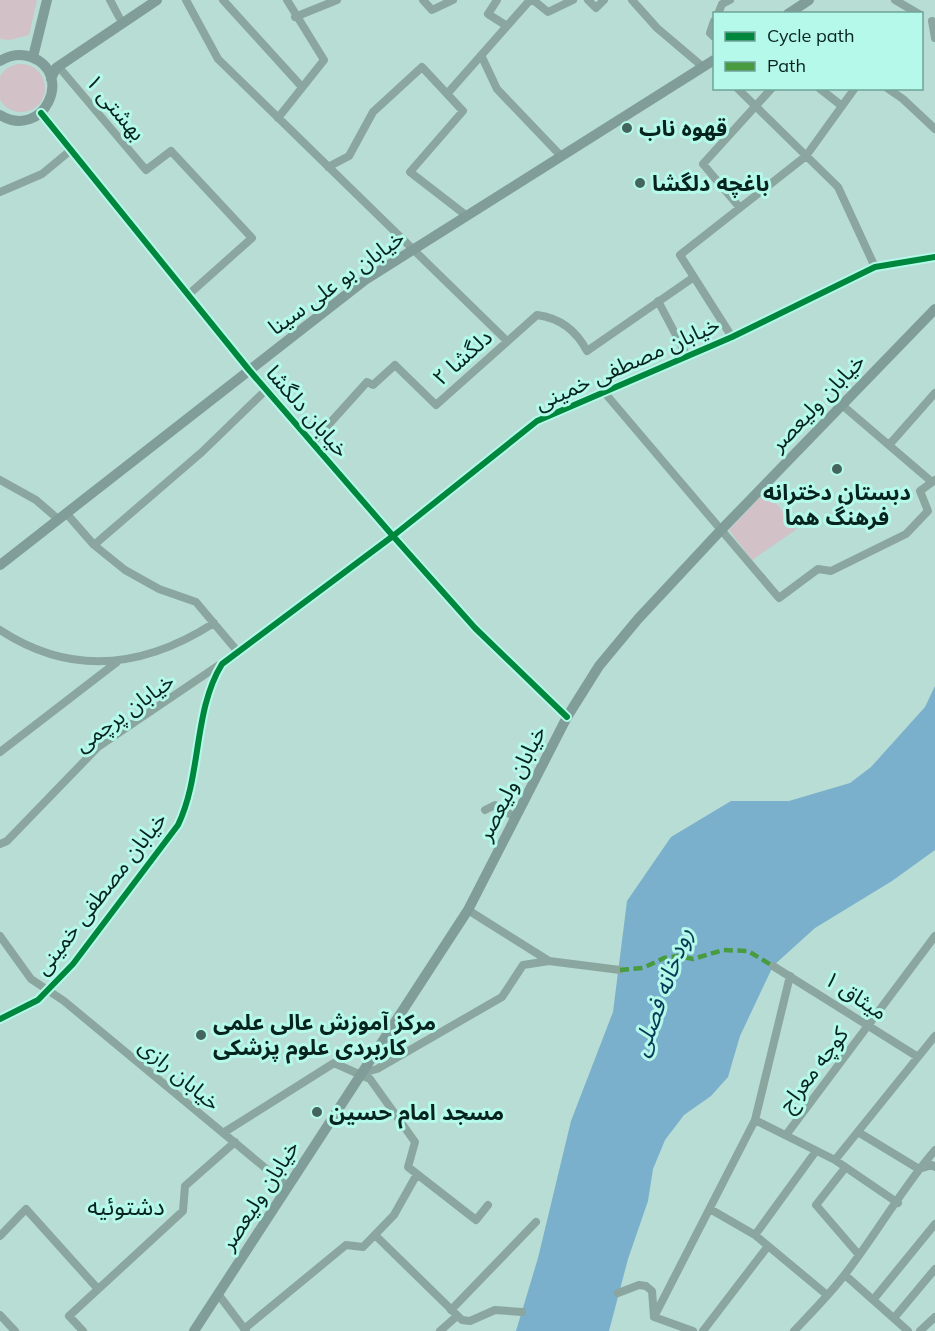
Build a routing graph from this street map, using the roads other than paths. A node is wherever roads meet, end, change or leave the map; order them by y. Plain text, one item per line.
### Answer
1 (47, 0) edge
2 (110, 0) edge
3 (144, 0) edge
4 (157, 0) edge
5 (186, 0) edge
6 (223, 0) edge
7 (287, 0) edge
8 (338, 0) edge
9 (423, 0) edge
10 (453, 0) edge
11 (497, 0) edge
12 (531, 0) edge
13 (573, 0) edge
14 (588, 0) edge
15 (604, 0) edge
16 (632, 0) edge
17 (730, 0) edge
18 (809, 0) edge
19 (895, 0) edge
20 (719, 12) edge
21 (791, 12) edge
22 (916, 12) edge
23 (119, 17) junction
24 (295, 17) junction
25 (934, 19) edge
26 (507, 26) junction
27 (935, 38) edge
28 (481, 55) junction
29 (36, 59) junction
30 (0, 61) edge
31 (711, 64) edge
32 (58, 66) junction
33 (51, 79) junction
34 (302, 87) junction
35 (739, 90) edge
36 (770, 90) edge
37 (822, 90) edge
38 (854, 90) edge
39 (890, 90) edge
40 (447, 94) junction
41 (842, 106) junction
42 (755, 107) junction
43 (40, 113) junction
44 (1, 116) edge
45 (278, 118) junction
46 (935, 129) edge
47 (71, 150) junction
48 (561, 156) junction
49 (806, 156) junction
50 (328, 167) junction
51 (0, 192) edge
52 (740, 208) junction
53 (466, 216) junction
54 (413, 250) junction
55 (935, 256) edge
56 (875, 267) junction
57 (694, 277) junction
58 (188, 295) junction
59 (658, 302) junction
60 (935, 310) edge
61 (732, 337) junction
62 (507, 341) junction
63 (687, 356) junction
64 (249, 370) junction
65 (266, 390) junction
66 (604, 392) junction
67 (935, 393) edge
68 (842, 405) junction
69 (312, 443) junction
70 (889, 445) junction
71 (0, 480) edge
72 (934, 481) edge
73 (932, 510) edge
74 (62, 516) junction
75 (721, 530) junction
76 (393, 536) junction
77 (94, 545) junction
78 (0, 565) edge
79 (214, 623) junction
80 (0, 630) edge
81 (238, 652) junction
82 (118, 662) junction
83 (222, 664) junction
84 (567, 717) junction
85 (0, 752) edge
86 (485, 810) dead end
87 (515, 818) junction
88 (0, 844) edge
89 (468, 910) junction
90 (0, 936) edge
91 (935, 936) edge
92 (549, 961) junction
93 (773, 966) dead end
94 (620, 970) dead end
95 (790, 976) junction
96 (47, 991) junction
97 (0, 1019) edge
98 (868, 1024) junction
99 (934, 1040) edge
100 (918, 1057) junction
101 (362, 1074) junction
102 (755, 1120) junction
103 (858, 1132) junction
104 (223, 1133) junction
105 (786, 1135) junction
106 (234, 1143) junction
107 (935, 1150) edge
108 (816, 1151) junction
109 (835, 1160) junction
110 (845, 1167) junction
111 (935, 1167) edge
112 (919, 1169) junction
113 (417, 1174) junction
114 (287, 1186) junction
115 (898, 1203) junction
116 (488, 1205) dead end
117 (710, 1209) junction
118 (536, 1222) dead end
119 (935, 1224) edge
120 (1, 1233) edge
121 (375, 1235) junction
122 (755, 1235) junction
123 (768, 1245) junction
124 (859, 1256) junction
125 (935, 1269) edge
126 (845, 1275) junction
127 (98, 1289) junction
128 (618, 1293) dead end
129 (218, 1294) junction
130 (827, 1295) junction
131 (873, 1300) junction
132 (522, 1312) dead end
133 (454, 1313) junction
134 (0, 1315) edge
135 (654, 1317) junction
136 (935, 1317) edge
137 (894, 1318) junction
138 (245, 1330) edge
139 (15, 1331) edge
140 (83, 1331) edge
141 (194, 1331) edge
142 (441, 1331) edge
143 (693, 1331) edge
144 (703, 1331) edge
145 (794, 1331) edge
146 (908, 1331) edge
147 (920, 1331) edge

1 - 29 main road
2 - 23 street
3 - 23 main road
4 - 32 main road
5 - 45 street
6 - 34 street
7 - 24 street
8 - 24 street
9 - 10 street
11 - 26 street
12 - 13 street
12 - 26 street
14 - 15 street
16 - 31 street
17 - 20 street
18 - 21 main road
19 - 22 street
23 - 29 main road
24 - 34 street
25 - 27 street
26 - 28 street
28 - 40 street
28 - 48 street
29 - 30 main road
29 - 33 main road
31 - 48 main road, خیابان بو علی سینا
32 - 33 main road
32 - 58 street, بهشتی ۱
33 - 43 main road
34 - 45 street
35 - 42 street
36 - 42 street
37 - 41 street
38 - 41 street
39 - 46 street
40 - 50 street
40 - 53 street
41 - 49 street
42 - 49 street
42 - 52 street
43 - 44 main road
43 - 47 street, خیابان دلگشا
45 - 50 street
47 - 51 street
47 - 58 street, خیابان دلگشا
48 - 53 main road, خیابان بو علی سینا
49 - 52 street
49 - 56 street
50 - 54 street
52 - 57 street
53 - 54 main road, خیابان بو علی سینا
54 - 62 street
54 - 64 main road, خیابان بو علی سینا
55 - 56 street, خیابان مصطفی خمینی
56 - 61 street, خیابان مصطفی خمینی
57 - 59 street
57 - 61 street
58 - 64 street, خیابان دلگشا
59 - 62 street, دلگشا ۲
59 - 63 street
60 - 68 main road, خیابان ولیعصر
61 - 63 street, خیابان مصطفی خمینی
62 - 69 street, دلگشا ۲
63 - 66 street, خیابان مصطفی خمینی
64 - 65 street, خیابان دلگشا
64 - 74 main road, خیابان بو علی سینا
65 - 69 street, خیابان دلگشا
65 - 77 street
66 - 75 street
66 - 76 street, خیابان مصطفی خمینی
67 - 70 street
68 - 70 street
68 - 75 main road, خیابان ولیعصر
69 - 76 street, خیابان دلگشا
70 - 72 street
71 - 74 street
72 - 73 street
73 - 75 street
74 - 77 street
74 - 78 main road, خیابان بو علی سینا
75 - 84 main road, خیابان ولیعصر
76 - 81 street, خیابان مصطفی خمینی
76 - 84 street, خیابان دلگشا
77 - 79 street
79 - 81 street
79 - 82 street
80 - 82 street
81 - 83 street, خیابان مصطفی خمینی
82 - 85 street
83 - 88 street, خیابان پرچمی
83 - 96 street, خیابان مصطفی خمینی
84 - 87 main road, خیابان ولیعصر
86 - 87 street
87 - 89 main road, خیابان ولیعصر
89 - 92 street
89 - 101 main road, خیابان ولیعصر
90 - 96 street, خیابان رازی
91 - 98 street, کوچه معراج
92 - 94 street
92 - 101 street
93 - 95 street, میثاق ۱
95 - 98 street, میثاق ۱
95 - 102 street
96 - 97 street, خیابان مصطفی خمینی
96 - 104 street, خیابان رازی
98 - 100 street, میثاق ۱
98 - 105 street, کوچه معراج
99 - 100 street
100 - 103 street
101 - 104 street
101 - 113 street
101 - 114 main road, خیابان ولیعصر
102 - 105 street
102 - 117 street
103 - 109 street
103 - 112 street
104 - 106 street, خیابان رازی
105 - 108 street
106 - 114 street, خیابان رازی
106 - 127 street
107 - 112 street
108 - 109 street
108 - 122 street
109 - 110 street
110 - 115 street
110 - 124 street
111 - 112 street
112 - 115 street
113 - 116 street
113 - 121 street
114 - 129 main road, خیابان ولیعصر
115 - 124 street
117 - 122 street
117 - 135 street
118 - 133 street
119 - 131 street
120 - 127 street
121 - 133 street
121 - 138 street
122 - 123 street
123 - 130 street
123 - 144 street
124 - 126 street
125 - 137 street
126 - 130 street
126 - 131 street
127 - 140 street
128 - 135 street
129 - 138 street
129 - 141 main road, خیابان ولیعصر
130 - 145 street
131 - 137 street
132 - 133 street
133 - 142 street
134 - 139 street
135 - 143 street
136 - 147 street
137 - 146 street

